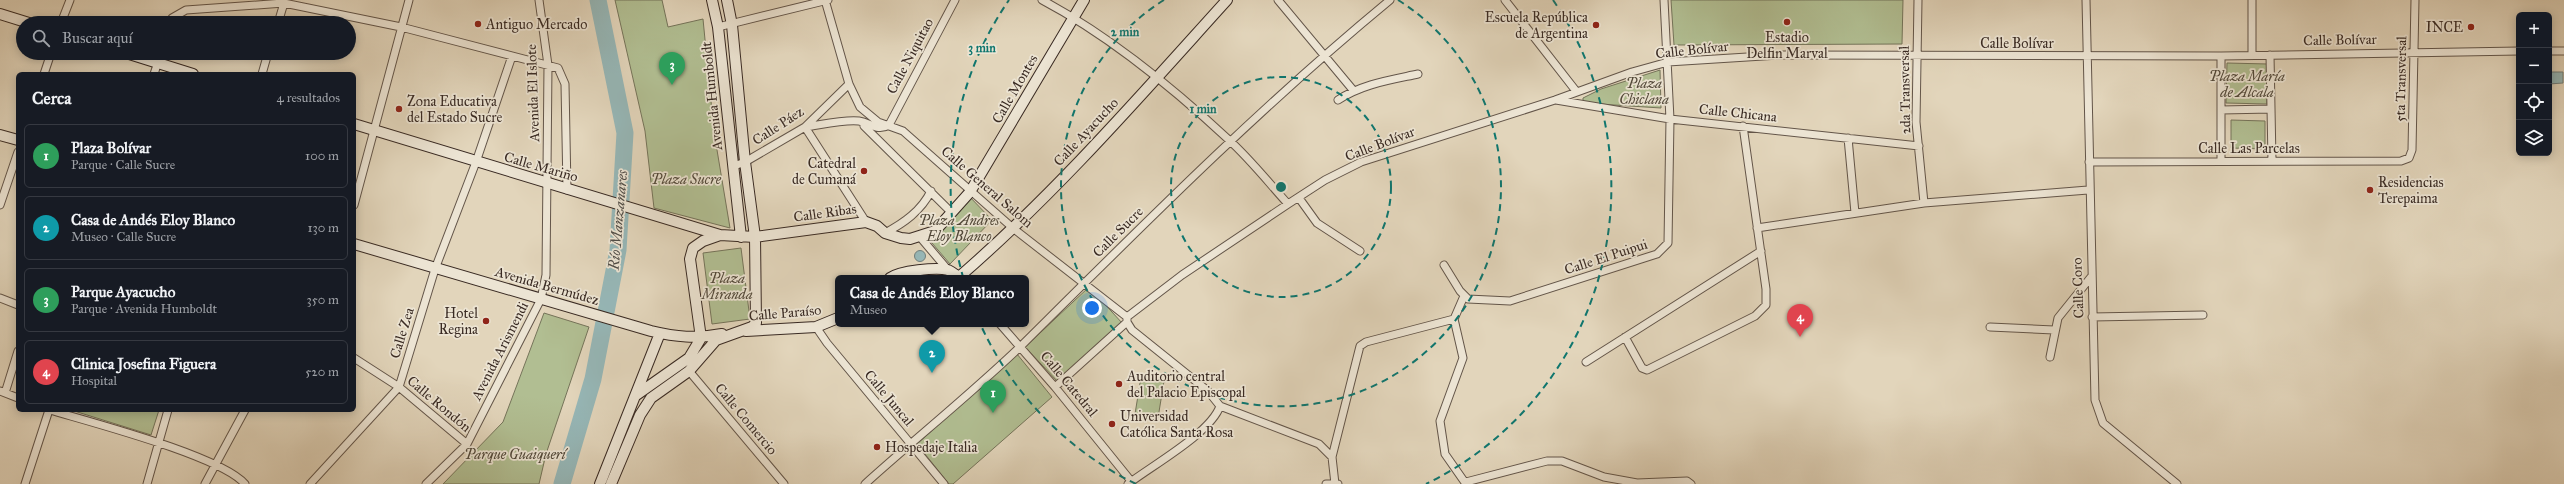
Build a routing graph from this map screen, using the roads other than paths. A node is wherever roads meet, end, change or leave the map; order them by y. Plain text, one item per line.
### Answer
1 (70, 0) edge
2 (409, 0) edge
3 (539, 0) edge
4 (712, 0) edge
5 (727, 0) edge
6 (826, 0) edge
7 (955, 0) edge
8 (1042, 0) edge
9 (1084, 0) edge
10 (1227, 0) edge
11 (1278, 0) edge
12 (1390, 0) edge
13 (1505, 0) edge
14 (1664, 0) edge
15 (1918, 0) edge
16 (2086, 0) edge
17 (2252, 0) edge
18 (2416, 0) edge
19 (284, 3) junction
20 (0, 14) edge
21 (64, 16) edge
22 (176, 16) edge
23 (280, 16) edge
24 (347, 16) edge
25 (1073, 16) junction
26 (356, 18) edge
27 (16, 19) edge
28 (732, 25) junction
29 (400, 27) junction
30 (718, 27) junction
31 (2516, 51) edge
32 (2552, 51) edge
33 (2564, 51) edge
34 (2414, 52) junction
35 (2270, 54) junction
36 (1323, 55) junction
37 (1917, 55) junction
38 (2086, 55) junction
39 (2252, 55) junction
40 (512, 56) junction
41 (2221, 56) junction
42 (49, 60) edge
43 (158, 60) edge
44 (163, 60) edge
45 (266, 60) edge
46 (1668, 62) junction
47 (548, 65) junction
48 (45, 72) edge
49 (155, 72) edge
50 (189, 72) edge
51 (263, 72) edge
52 (1418, 74) dead end
53 (1157, 78) junction
54 (849, 84) junction
55 (1353, 90) junction
56 (1576, 91) junction
57 (1338, 100) dead end
58 (1555, 100) junction
59 (2271, 109) junction
60 (2221, 110) junction
61 (1670, 119) junction
62 (860, 121) junction
63 (356, 125) edge
64 (889, 125) junction
65 (1743, 126) junction
66 (805, 127) junction
67 (374, 130) junction
68 (0, 134) edge
69 (1848, 138) junction
70 (16, 139) edge
71 (1229, 140) junction
72 (1919, 146) junction
73 (16, 158) edge
74 (2409, 158) joint
75 (2221, 161) junction
76 (476, 162) junction
77 (745, 162) junction
78 (2089, 162) junction
79 (2272, 162) junction
80 (734, 166) junction
81 (548, 185) junction
82 (567, 190) junction
83 (2088, 190) junction
84 (931, 191) junction
85 (970, 192) junction
86 (356, 198) edge
87 (1299, 198) junction
88 (1924, 203) junction
89 (1288, 204) junction
90 (0, 205) edge
91 (952, 213) junction
92 (1855, 213) junction
93 (866, 222) junction
94 (1757, 228) junction
95 (1014, 229) junction
96 (885, 233) junction
97 (720, 235) junction
98 (741, 237) junction
99 (755, 237) junction
100 (920, 237) junction
101 (356, 245) edge
102 (1360, 251) dead end
103 (1761, 251) junction
104 (1444, 265) dead end
105 (435, 269) junction
106 (948, 270) junction
107 (897, 275) edge
108 (955, 275) edge
109 (962, 275) edge
110 (2091, 277) junction
111 (1084, 284) junction
112 (1464, 296) junction
113 (0, 298) edge
114 (541, 299) junction
115 (16, 304) edge
116 (2203, 315) dead end
117 (2092, 317) junction
118 (835, 319) edge
119 (1127, 319) junction
120 (1454, 319) junction
121 (816, 327) junction
122 (1003, 327) edge
123 (1990, 327) dead end
124 (2054, 330) junction
125 (655, 332) junction
126 (734, 332) junction
127 (1626, 337) junction
128 (701, 338) junction
129 (1020, 347) junction
130 (16, 356) edge
131 (2050, 357) dead end
132 (356, 359) edge
133 (1586, 362) dead end
134 (690, 371) junction
135 (399, 387) junction
136 (1055, 387) junction
137 (3, 392) edge
138 (635, 396) junction
139 (16, 397) edge
140 (1220, 406) junction
141 (49, 412) edge
142 (56, 412) edge
143 (167, 412) edge
144 (245, 412) edge
145 (159, 444) junction
146 (467, 444) junction
147 (912, 445) junction
148 (1332, 457) junction
149 (215, 464) junction
150 (1129, 482) edge
151 (1466, 483) edge
152 (25, 484) edge
153 (147, 484) edge
154 (205, 484) edge
155 (245, 484) edge
156 (310, 484) edge
157 (426, 484) edge
158 (600, 484) edge
159 (611, 484) edge
160 (784, 484) edge
161 (865, 484) edge
162 (944, 484) edge
163 (1326, 484) edge
164 (1336, 484) edge
165 (1691, 484) edge
166 (2178, 484) edge

1 - 21 street
2 - 29 street
3 - 47 street, Avenida El Islote
4 - 30 street, Avenida Humboldt
5 - 28 street, Avenida Humboldt
6 - 28 street
6 - 54 street, Calle General Salom
7 - 64 street, Calle Niquitao
8 - 25 street
9 - 25 street, Calle Montes
10 - 53 street, Calle Ayacucho
11 - 36 street
12 - 36 street, Calle Sucre
13 - 56 street
14 - 46 street, Calle El Puipui
15 - 37 street, 2da Transversal
16 - 38 street, Calle Coro
17 - 39 street
18 - 34 street, 5ta Transversal
19 - 22 street
19 - 23 street
19 - 24 street
20 - 27 street
25 - 53 street
25 - 85 street, Calle Montes
26 - 29 street
28 - 30 street
28 - 77 street, Avenida Humboldt
29 - 40 street
29 - 67 street
30 - 80 street, Avenida Humboldt
31 - 34 street, Calle Bolívar
32 - 33 street
34 - 35 street, Calle Bolívar
34 - 74 street, 5ta Transversal
35 - 39 street, Calle Bolívar
35 - 59 street
36 - 55 street
36 - 71 street, Calle Sucre
37 - 38 street, Calle Bolívar
37 - 46 street, Calle Bolívar
37 - 72 street, 2da Transversal
38 - 41 street, Calle Bolívar
38 - 78 street, Calle Coro
39 - 41 street, Calle Bolívar
40 - 47 street
40 - 76 street, Calle Zea
41 - 60 street
42 - 48 street
43 - 49 street
44 - 50 street
45 - 51 street
46 - 56 street, Calle Bolívar
46 - 61 street, Calle El Puipui
47 - 81 street, Avenida El Islote
47 - 82 street
52 - 55 street
53 - 71 street
53 - 95 street, Calle Ayacucho
54 - 64 street, Calle General Salom
54 - 66 street, Calle Páez
55 - 57 street
56 - 58 street, Calle Bolívar
58 - 61 street, Calle Chicana
58 - 87 street, Calle Bolívar
59 - 60 street
59 - 79 street
60 - 75 street
61 - 65 street, Calle Chicana
61 - 112 street, Calle El Puipui
62 - 64 street
62 - 66 street
62 - 84 street
63 - 67 street, Calle Mariño
64 - 85 street, Calle General Salom
65 - 69 street, Calle Chicana
65 - 94 street
66 - 77 street, Calle Páez
66 - 93 street
67 - 76 street, Calle Mariño
67 - 86 street
68 - 70 street
69 - 72 street, Calle Chicana
69 - 92 street
71 - 89 street
71 - 111 street, Calle Sucre
72 - 88 street, 2da Transversal
73 - 90 street
74 - 79 street, Calle Las Parcelas
75 - 78 street, Calle Las Parcelas
75 - 79 street, Calle Las Parcelas
76 - 81 street, Calle Mariño
76 - 105 street, Calle Zea
77 - 80 street, Calle Páez
77 - 99 street, Avenida Humboldt
78 - 83 street, Calle Coro
80 - 98 street, Avenida Humboldt
81 - 82 street, Calle Mariño
81 - 114 street, Avenida Arismendi
82 - 97 street, Calle Mariño
83 - 88 street
83 - 110 street, Calle Coro
84 - 91 street
84 - 96 street
85 - 91 street, Calle Ribas
85 - 95 street, Calle General Salom
87 - 89 street, Calle Bolívar
87 - 102 street
88 - 92 street
89 - 119 street, Calle Bolívar
91 - 100 street, Calle Ribas
92 - 94 street
93 - 96 street, Calle Ribas
93 - 99 street, Calle Ribas
94 - 103 street
95 - 109 street, Calle Ayacucho
95 - 111 street, Calle General Salom
96 - 100 street, Calle Ribas
97 - 98 street
97 - 128 street
98 - 99 street
99 - 126 street, Avenida Humboldt
100 - 106 street
101 - 105 street, Avenida Bermúdez
103 - 127 street
103 - 127 street
104 - 112 street
105 - 114 street, Avenida Bermúdez
105 - 135 street, Calle Zea
106 - 107 street
106 - 108 street
110 - 117 street, Calle Coro
110 - 124 street
111 - 119 street, Calle General Salom
111 - 129 street, Calle Sucre
112 - 120 street
113 - 115 street
114 - 125 street, Avenida Bermúdez
114 - 146 street, Avenida Arismendi
116 - 117 street
117 - 166 street, Calle Coro
118 - 121 street, Calle Paraíso
119 - 136 street, Calle Bolívar
119 - 140 street, Calle General Salom
120 - 148 street
120 - 151 street
121 - 126 street, Calle Paraíso
121 - 147 street, Calle Juncal
122 - 129 street, Calle Catedral
123 - 124 street
124 - 131 street
125 - 128 street, Avenida Bermúdez
125 - 138 street
126 - 128 street, Avenida Bermúdez
126 - 134 street, Avenida Humboldt
127 - 133 street
128 - 138 street
129 - 136 street, Calle Catedral
129 - 147 street, Calle Sucre
130 - 137 street
132 - 135 street, Calle Rondón
134 - 159 street, Avenida Humboldt
134 - 160 street, Calle Comercio
135 - 146 street, Calle Rondón
135 - 156 street, Calle Zea
136 - 150 street, Calle Catedral
137 - 139 street
138 - 158 street
140 - 148 street, Calle General Salom
140 - 150 street
141 - 152 street
142 - 145 street
143 - 145 street
144 - 149 street
145 - 149 street
145 - 153 street
146 - 157 street, Avenida Arismendi
147 - 161 street, Calle Sucre
147 - 162 street, Calle Juncal
148 - 164 street
149 - 154 street
149 - 155 street
151 - 165 street
163 - 164 street

